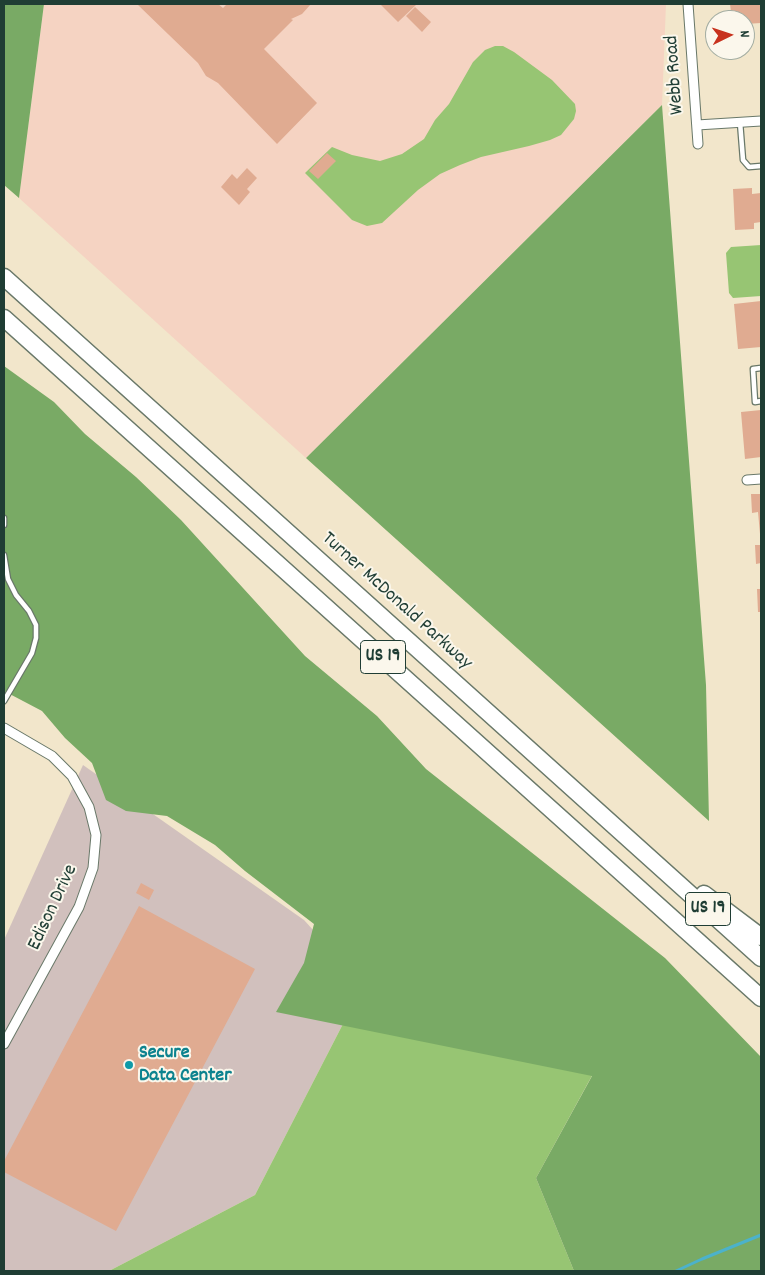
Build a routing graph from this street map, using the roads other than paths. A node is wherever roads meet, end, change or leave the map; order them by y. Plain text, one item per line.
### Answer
1 (688, 4) edge
2 (761, 121) edge
3 (740, 122) junction
4 (697, 124) junction
5 (698, 144) dead end
6 (761, 166) edge
7 (4, 277) edge
8 (4, 318) edge
9 (761, 368) edge
10 (761, 401) edge
11 (761, 479) edge
12 (747, 480) dead end
13 (4, 518) edge
14 (4, 525) edge
15 (4, 555) edge
16 (4, 702) edge
17 (4, 728) edge
18 (654, 861) junction
19 (761, 937) edge
20 (761, 958) edge
21 (761, 998) edge
22 (4, 1044) edge

1 - 4 street, Webb Road
2 - 3 street
3 - 4 street
3 - 6 lane
4 - 5 street, Webb Road
7 - 18 highway, Turner McDonald Parkway / US 19
8 - 21 highway, US 19
9 - 10 lane
11 - 12 street
13 - 14 lane
15 - 16 lane
17 - 22 street, Edison Drive
18 - 19 highway
18 - 20 highway, Turner McDonald Parkway / US 19

